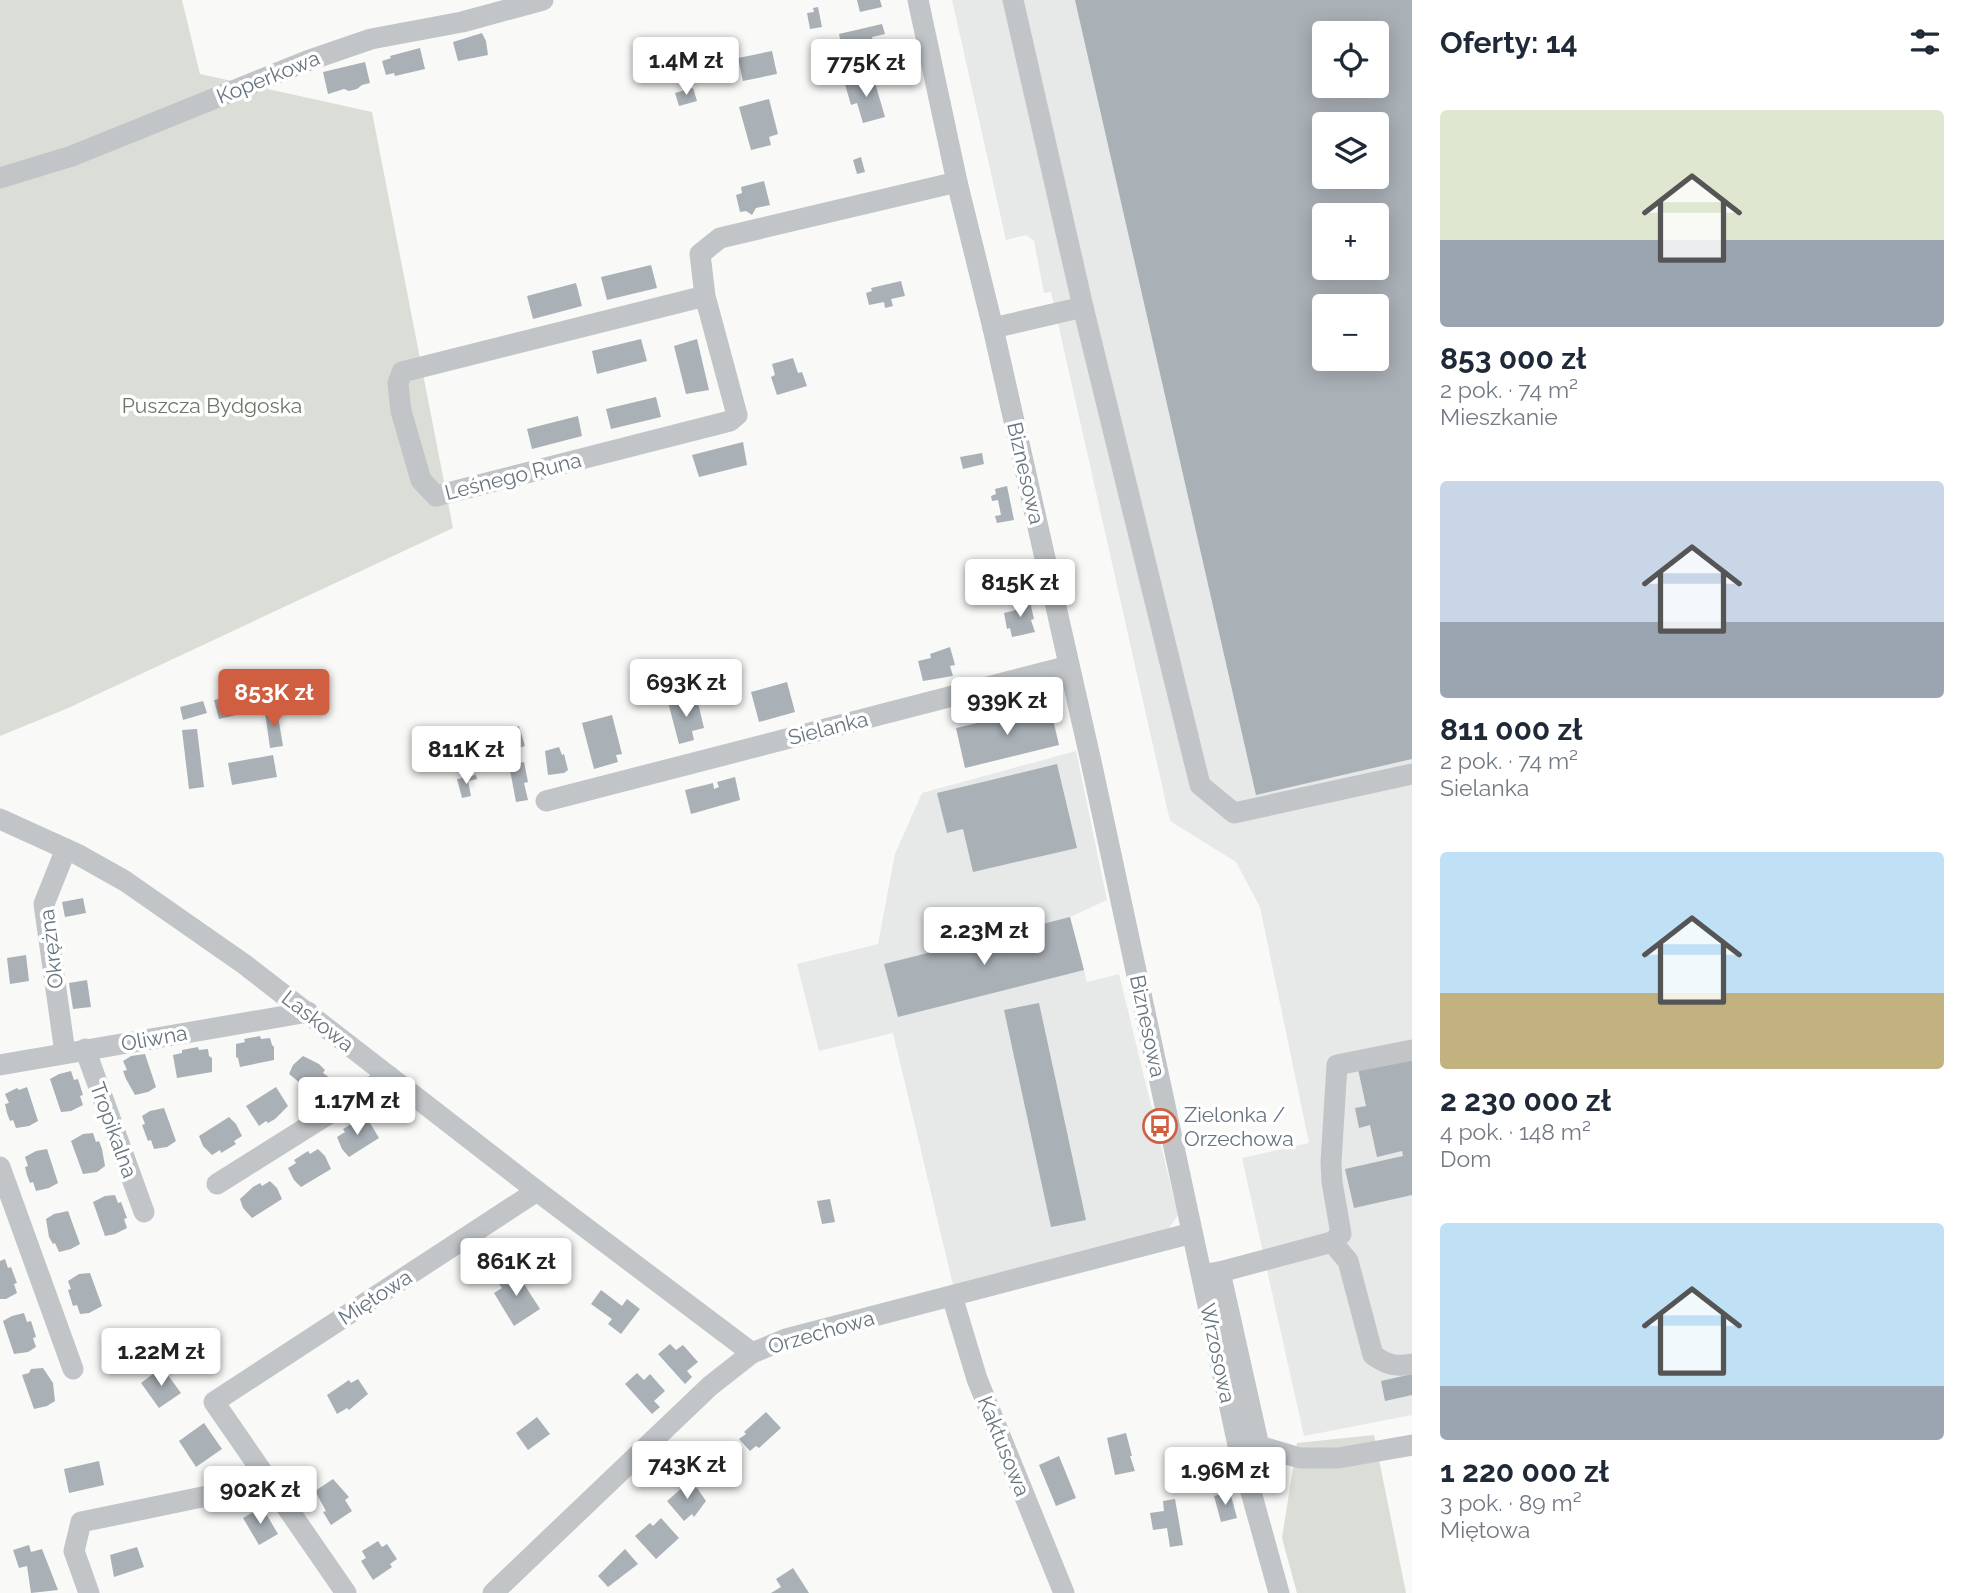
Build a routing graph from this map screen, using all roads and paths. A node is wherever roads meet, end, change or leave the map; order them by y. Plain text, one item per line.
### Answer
1 (543, 0) edge
2 (918, 0) edge
3 (1013, 0) edge
4 (0, 178) edge
5 (957, 182) junction
6 (705, 296) junction
7 (1083, 307) junction
8 (993, 328) junction
9 (1069, 666) junction
10 (1412, 774) edge
11 (546, 801) dead end
12 (0, 819) edge
13 (66, 849) junction
14 (307, 1012) junction
15 (1412, 1050) edge
16 (75, 1051) junction
17 (0, 1065) edge
18 (389, 1076) junction
19 (0, 1167) edge
20 (217, 1184) dead end
21 (537, 1191) junction
22 (144, 1212) dead end
23 (1192, 1233) junction
24 (1332, 1242) junction
25 (1211, 1273) junction
26 (952, 1296) junction
27 (752, 1353) junction
28 (1412, 1364) edge
29 (74, 1369) dead end
30 (1412, 1445) edge
31 (1390, 1450) junction
32 (1412, 1461) edge
33 (270, 1483) junction
34 (89, 1593) edge
35 (346, 1593) edge
36 (494, 1593) edge
37 (1064, 1593) edge
38 (1279, 1593) edge

1 - 4 street, Koperkowa
2 - 5 street, Biznesowa
3 - 7 street
5 - 6 street, Leśnego Runa
5 - 8 street, Biznesowa
6 - 6 street, Leśnego Runa
7 - 8 street
7 - 10 street
8 - 9 street, Biznesowa
9 - 11 street, Sielanka
9 - 23 street, Biznesowa
12 - 13 street, Laskowa
13 - 14 street, Laskowa
13 - 16 street, Okrężna
14 - 16 street, Oliwna
14 - 18 street, Laskowa
15 - 24 street
16 - 17 street, Oliwna
16 - 22 street, Tropikalna
18 - 20 street
18 - 21 street, Laskowa
19 - 29 street
21 - 27 street, Laskowa
21 - 33 street, Miętowa
23 - 25 street, Wrzosowa
23 - 26 street, Orzechowa
24 - 25 street
24 - 28 street
25 - 31 street
25 - 38 street, Wrzosowa
26 - 27 street, Orzechowa
26 - 37 street, Kaktusowa
27 - 36 street, Orzechowa
30 - 31 street
31 - 32 street
33 - 34 street
33 - 35 street

